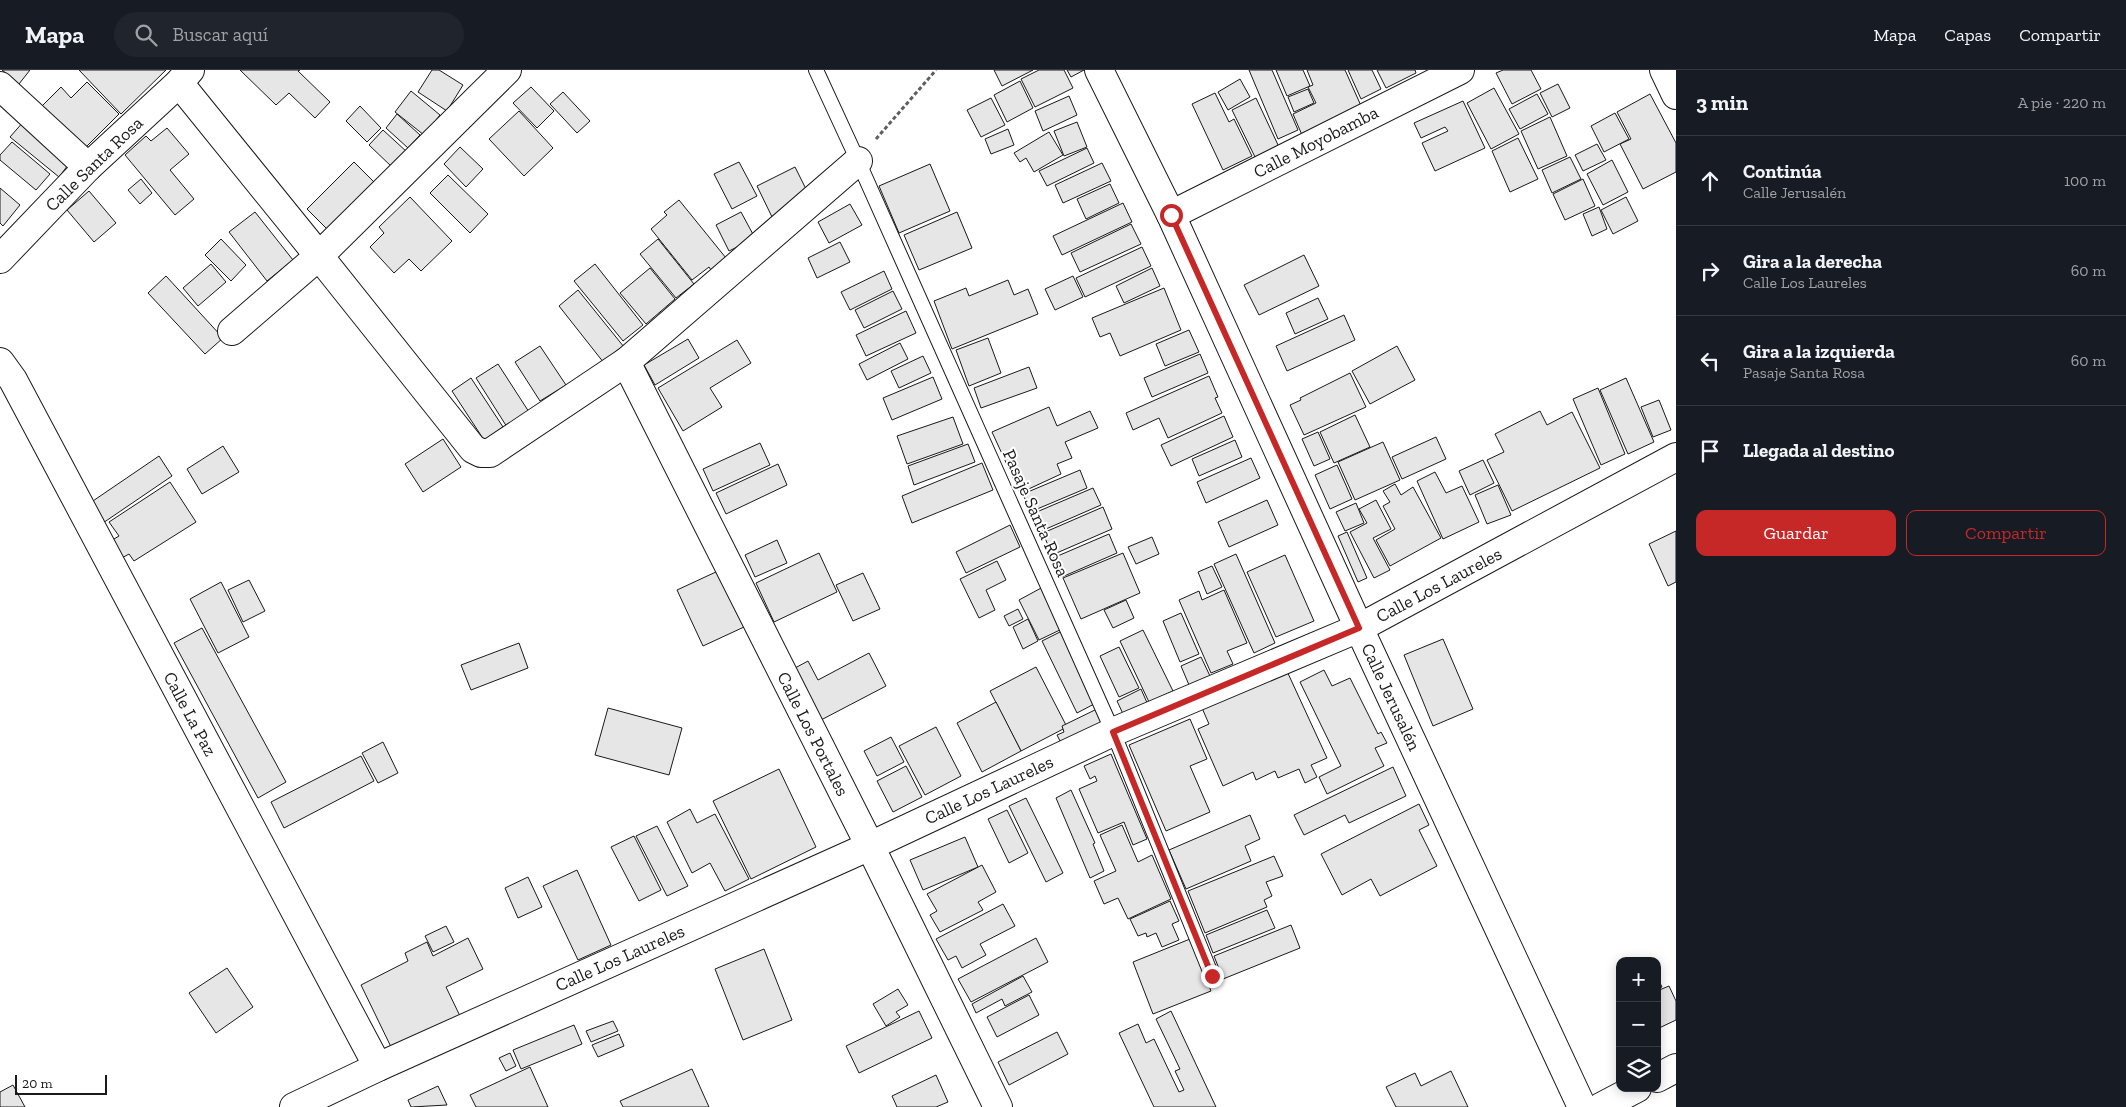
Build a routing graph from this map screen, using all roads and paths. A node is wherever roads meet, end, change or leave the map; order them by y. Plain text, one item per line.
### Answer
1 (507, 70) edge
2 (816, 70) edge
3 (936, 70) edge
4 (1099, 70) edge
5 (1460, 70) edge
6 (1664, 70) edge
7 (185, 76) edge
8 (0, 86) edge
9 (1676, 95) edge
10 (858, 161) junction
11 (88, 166) junction
12 (1171, 215) junction
13 (319, 256) junction
14 (0, 259) edge
15 (232, 332) dead end
16 (0, 362) edge
17 (626, 362) junction
18 (1676, 457) edge
19 (1359, 628) junction
20 (1113, 732) junction
21 (870, 846) junction
22 (1212, 976) dead end
23 (378, 1067) junction
24 (1676, 1068) edge
25 (1661, 1076) edge
26 (1629, 1092) edge
27 (294, 1107) edge
28 (998, 1107) edge
29 (1582, 1107) edge
30 (1600, 1107) edge

1 - 13 street
2 - 10 lane, Pasaje Santa Rosa
3 - 10 path
4 - 12 street, Calle Jerusalén
5 - 12 street, Calle Moyobamba
6 - 9 street
7 - 11 street, Calle Santa Rosa
7 - 13 street
8 - 11 street
10 - 17 street
10 - 20 lane, Pasaje Santa Rosa
11 - 14 street, Calle Santa Rosa
12 - 19 street, Calle Jerusalén
13 - 15 street
13 - 17 street
16 - 23 street, Calle La Paz
17 - 21 street, Calle Los Portales
18 - 19 street, Calle Los Laureles
19 - 20 street, Calle Los Laureles
19 - 29 street, Calle Jerusalén
20 - 21 street, Calle Los Laureles
20 - 22 lane, Pasaje Santa Rosa
21 - 23 street, Calle Los Laureles
21 - 28 street, Calle Los Portales
23 - 27 street, Calle Los Laureles
24 - 25 street
26 - 30 street

